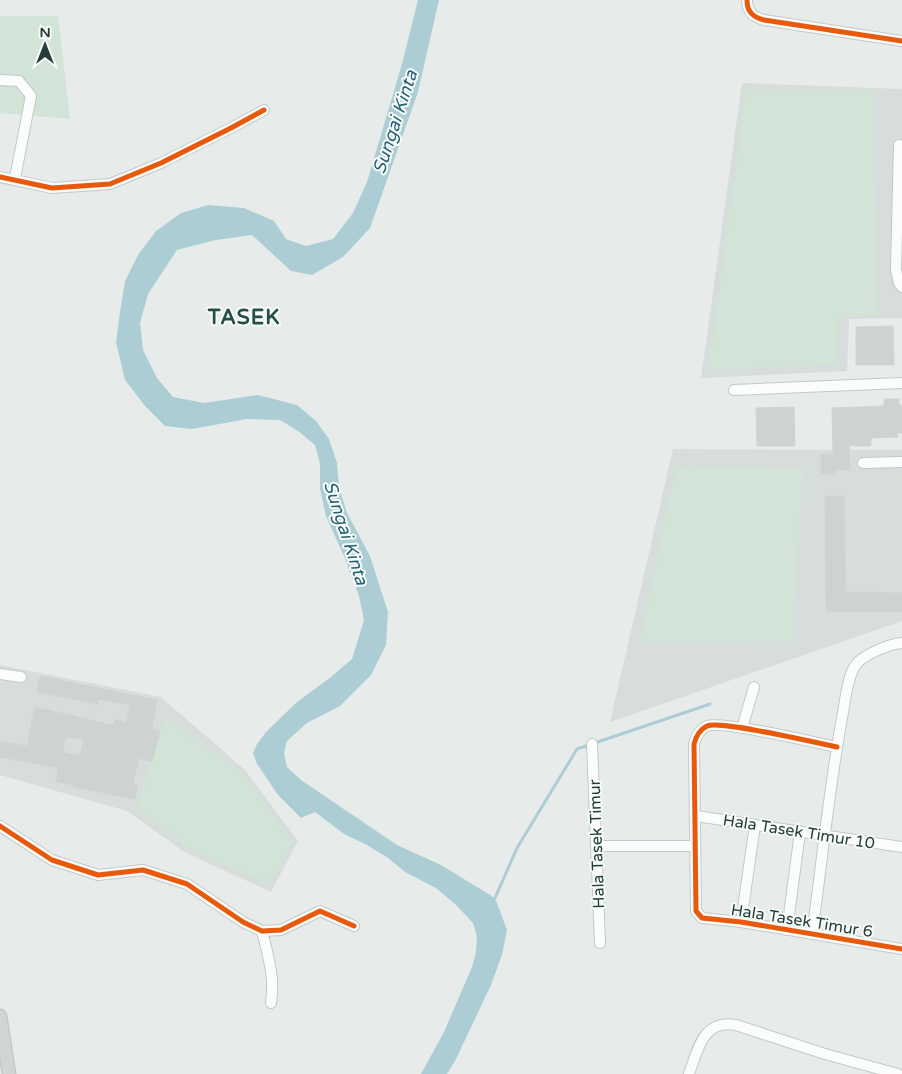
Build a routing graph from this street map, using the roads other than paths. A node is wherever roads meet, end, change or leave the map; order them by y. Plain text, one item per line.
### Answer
1 (747, 0) edge
2 (902, 41) edge
3 (0, 80) edge
4 (264, 110) dead end
5 (898, 144) dead end
6 (0, 176) edge
7 (15, 178) junction
8 (902, 288) edge
9 (902, 383) edge
10 (734, 390) dead end
11 (902, 462) edge
12 (863, 463) dead end
13 (899, 644) edge
14 (0, 674) edge
15 (21, 677) dead end
16 (754, 688) dead end
17 (742, 728) junction
18 (592, 744) dead end
19 (837, 747) junction
20 (696, 816) junction
21 (755, 825) junction
22 (0, 826) edge
23 (800, 832) junction
24 (825, 835) junction
25 (596, 846) junction
26 (694, 846) junction
27 (902, 847) edge
28 (741, 922) junction
29 (354, 926) dead end
30 (787, 930) junction
31 (262, 931) junction
32 (812, 934) junction
33 (600, 944) dead end
34 (902, 949) edge
35 (271, 1003) dead end
36 (0, 1016) edge
37 (9, 1074) edge
38 (689, 1074) edge
39 (898, 1074) edge

1 - 2 street
3 - 7 street
4 - 7 street
5 - 8 street
6 - 7 street
9 - 10 street
11 - 12 street
13 - 19 street
14 - 15 street
16 - 17 street
17 - 19 street
17 - 20 street
18 - 25 street, Hala Tasek Timur
19 - 24 street
20 - 21 street, Hala Tasek Timur 10
20 - 26 street
21 - 23 street, Hala Tasek Timur 10
21 - 28 street
22 - 31 street
23 - 24 street, Hala Tasek Timur 10
23 - 30 street
24 - 27 street, Hala Tasek Timur 10
24 - 32 street
25 - 26 street
25 - 33 street, Hala Tasek Timur
26 - 28 street, Hala Tasek Timur 6
28 - 30 street, Hala Tasek Timur 6
29 - 31 street
30 - 32 street, Hala Tasek Timur 6
31 - 35 street
32 - 34 street, Hala Tasek Timur 6
36 - 37 main road
38 - 39 street

